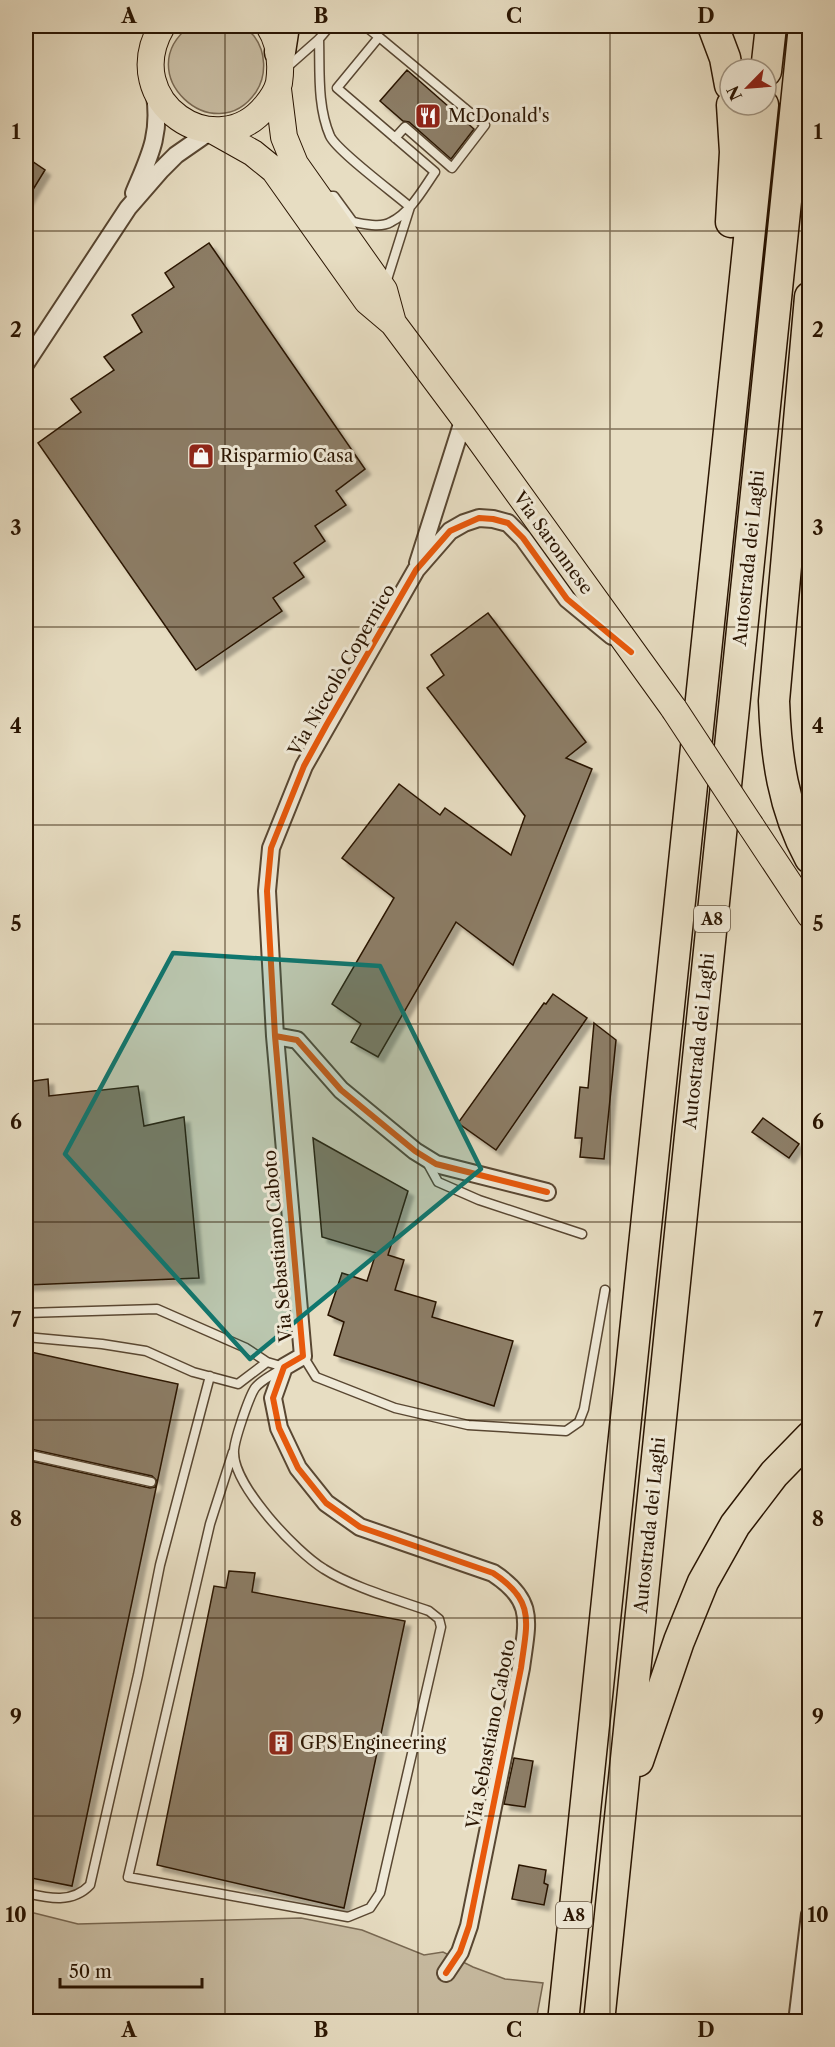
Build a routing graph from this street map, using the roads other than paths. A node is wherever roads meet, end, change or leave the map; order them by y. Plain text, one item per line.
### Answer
1 (330, 26) edge
2 (365, 26) edge
3 (713, 26) edge
4 (771, 26) edge
5 (804, 26) edge
6 (155, 32) edge
7 (379, 37) junction
8 (319, 39) junction
9 (278, 53) edge
10 (725, 57) edge
11 (768, 57) edge
12 (154, 87) junction
13 (733, 117) edge
14 (761, 117) edge
15 (212, 130) junction
16 (395, 138) junction
17 (318, 196) junction
18 (410, 207) junction
19 (128, 208) junction
20 (384, 290) junction
21 (810, 297) edge
22 (393, 323) junction
23 (26, 363) edge
24 (464, 418) junction
25 (718, 541) junction
26 (416, 570) junction
27 (631, 652) junction
28 (810, 858) edge
29 (810, 915) edge
30 (276, 1036) junction
31 (424, 1157) junction
32 (548, 1192) dead end
33 (582, 1233) dead end
34 (605, 1290) dead end
35 (26, 1313) edge
36 (26, 1336) edge
37 (303, 1356) junction
38 (267, 1362) junction
39 (284, 1367) junction
40 (210, 1376) junction
41 (810, 1437) edge
42 (233, 1452) junction
43 (26, 1454) edge
44 (151, 1482) dead end
45 (621, 1812) junction
46 (26, 1893) edge
47 (810, 1914) edge
48 (446, 1973) dead end
49 (810, 2017) edge
50 (563, 2022) edge
51 (599, 2022) edge
52 (797, 2022) edge

1 - 8 lane
2 - 7 lane
3 - 10 highway
4 - 11 highway
5 - 45 highway, Autostrada dei Laghi / A8
6 - 12 main road
7 - 16 lane
7 - 16 lane
8 - 9 lane
8 - 18 lane
9 - 15 main road
9 - 17 main road, Via Saronnese
12 - 15 main road, Via Saronnese
12 - 19 street
13 - 25 highway
14 - 25 highway, Autostrada dei Laghi / A8
15 - 19 street
15 - 22 main road, Via Saronnese
16 - 18 lane
17 - 18 lane
17 - 20 main road, Via Saronnese
18 - 20 lane
19 - 23 street
20 - 22 main road, Via Saronnese
21 - 28 highway
22 - 24 main road, Via Saronnese
24 - 26 street, Via Niccolò Copernico
24 - 27 main road, Via Saronnese
25 - 50 highway, Autostrada dei Laghi / A8
26 - 27 street, Via Niccolò Copernico
26 - 30 street, Via Niccolò Copernico
27 - 29 main road, Via Saronnese, bridge
30 - 31 street
30 - 37 street, Via Sebastiano Caboto
31 - 32 street
31 - 33 lane
34 - 37 lane
35 - 38 lane, Via Sebastiano Caboto
36 - 40 lane
37 - 39 street, Via Sebastiano Caboto
38 - 39 lane, Via Sebastiano Caboto
38 - 40 lane
39 - 42 lane
39 - 48 street, Via Sebastiano Caboto
40 - 46 lane
41 - 45 highway
42 - 42 lane
43 - 44 lane
45 - 51 highway, Autostrada dei Laghi / A8
47 - 52 street
49 - 52 street

